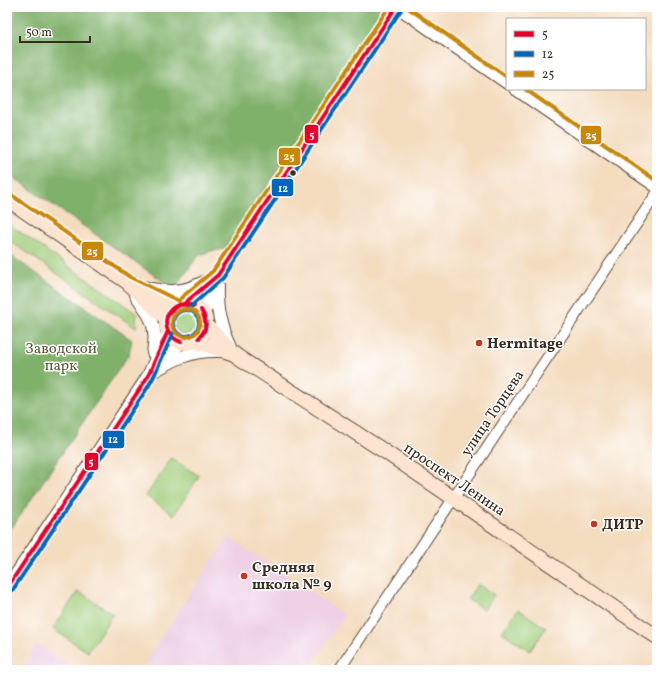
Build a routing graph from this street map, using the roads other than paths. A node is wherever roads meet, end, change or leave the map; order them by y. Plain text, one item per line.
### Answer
1 (396, 7) edge
2 (506, 83) edge
3 (515, 90) edge
4 (657, 188) edge
5 (657, 193) edge
6 (7, 199) edge
7 (218, 275) junction
8 (127, 282) junction
9 (181, 304) junction
10 (205, 320) junction
11 (167, 325) junction
12 (188, 342) junction
13 (233, 353) junction
14 (149, 374) junction
15 (453, 498) junction
16 (7, 588) edge
17 (657, 637) edge
18 (339, 670) edge

1 - 2 street
1 - 7 street
3 - 4 street
5 - 15 street, улица Торцева
6 - 8 main road
7 - 8 street
7 - 9 street
7 - 10 street
7 - 13 street
8 - 9 main road
8 - 11 main road
8 - 14 street
9 - 10 main road
9 - 11 main road
10 - 12 main road
10 - 13 main road
11 - 12 main road
11 - 14 street
12 - 13 main road
12 - 14 street
13 - 14 street
13 - 15 main road, проспект Ленина
14 - 16 street
15 - 17 main road, проспект Ленина
15 - 18 street, улица Торцева

